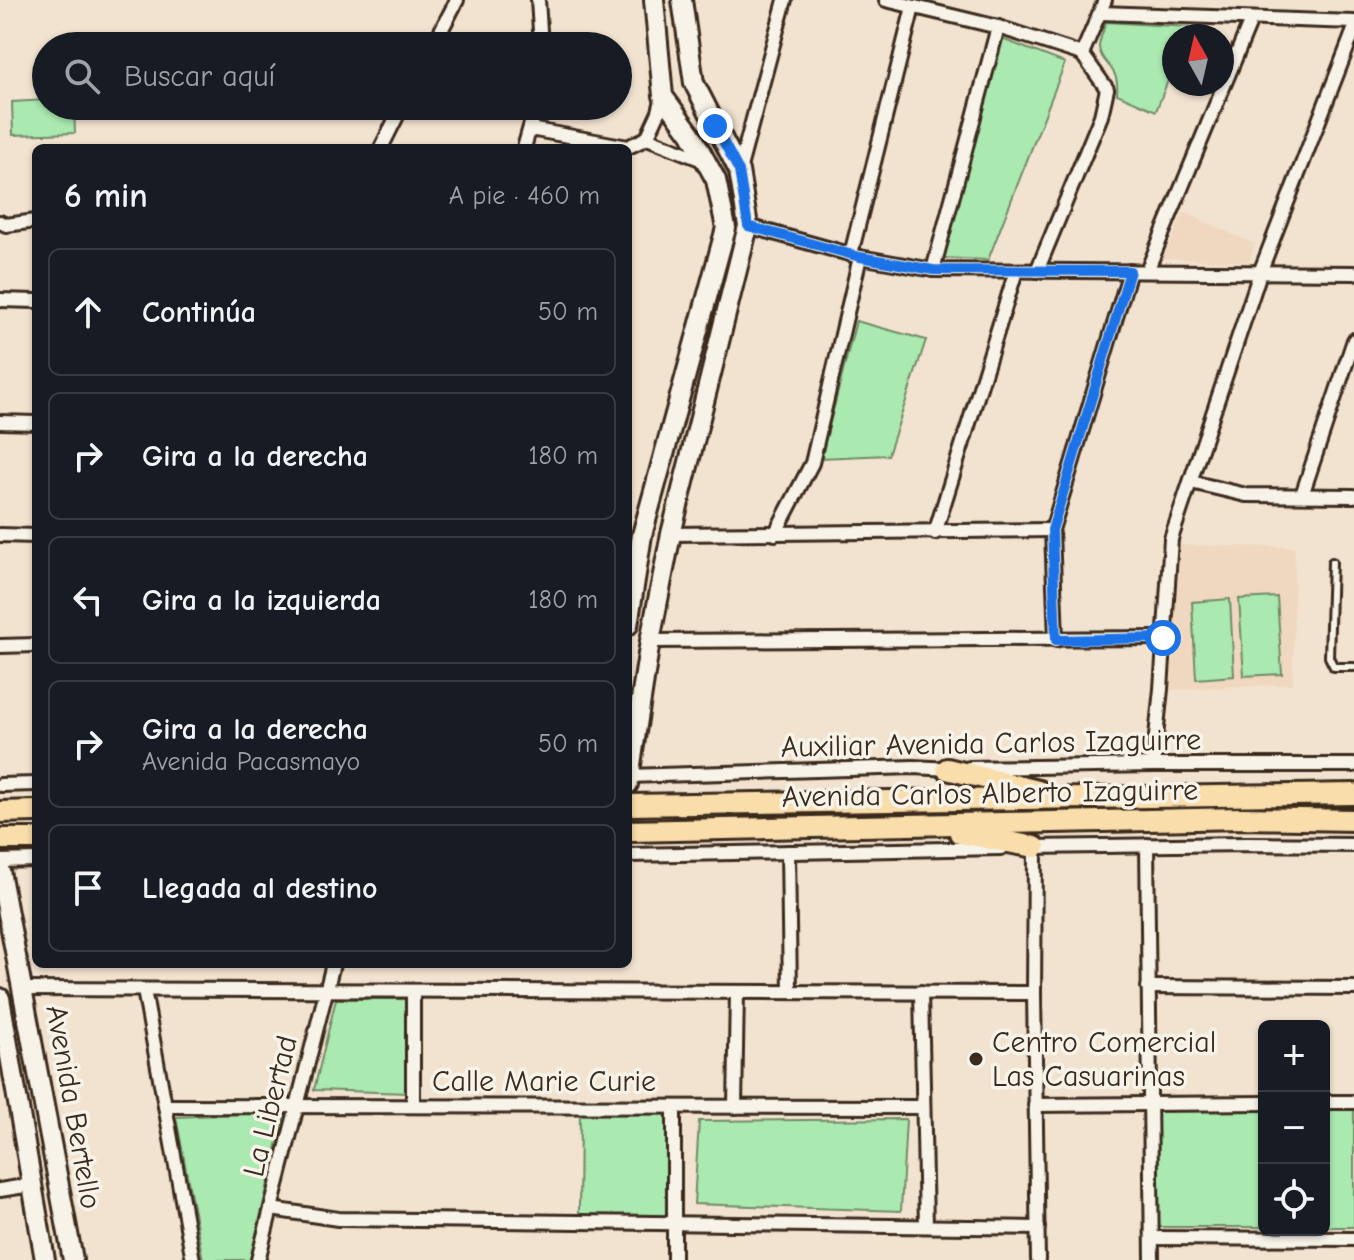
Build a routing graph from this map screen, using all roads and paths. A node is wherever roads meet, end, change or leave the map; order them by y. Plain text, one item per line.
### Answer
1 (457, 0) edge
2 (538, 0) edge
3 (654, 0) edge
4 (682, 0) edge
5 (785, 0) edge
6 (886, 0) edge
7 (1103, 6) edge
8 (913, 7) junction
9 (1251, 20) junction
10 (1354, 22) edge
11 (998, 27) junction
12 (1354, 30) edge
13 (440, 32) edge
14 (540, 32) edge
15 (1082, 54) junction
16 (663, 96) junction
17 (395, 120) edge
18 (532, 120) edge
19 (530, 129) junction
20 (647, 138) junction
21 (383, 144) edge
22 (525, 144) edge
23 (607, 144) edge
24 (632, 146) edge
25 (705, 161) junction
26 (739, 171) junction
27 (0, 222) edge
28 (32, 222) edge
29 (748, 226) junction
30 (856, 255) junction
31 (933, 270) junction
32 (1261, 270) junction
33 (1016, 271) junction
34 (1037, 271) junction
35 (1130, 271) junction
36 (1147, 271) junction
37 (1354, 273) edge
38 (0, 300) edge
39 (32, 301) edge
40 (708, 301) junction
41 (728, 306) junction
42 (1354, 340) edge
43 (0, 422) edge
44 (32, 423) edge
45 (1191, 482) junction
46 (1302, 495) junction
47 (1354, 496) edge
48 (1052, 530) junction
49 (935, 533) junction
50 (671, 534) junction
51 (775, 534) junction
52 (0, 535) edge
53 (635, 535) edge
54 (32, 536) edge
55 (1332, 562) dead end
56 (632, 574) edge
57 (1163, 638) junction
58 (1056, 640) junction
59 (650, 641) junction
60 (32, 645) edge
61 (0, 646) edge
62 (1354, 667) edge
63 (632, 751) edge
64 (1153, 765) junction
65 (1354, 765) edge
66 (947, 769) junction
67 (632, 776) edge
68 (32, 784) edge
69 (0, 785) edge
70 (1354, 794) edge
71 (1243, 796) junction
72 (1065, 797) junction
73 (632, 805) edge
74 (32, 811) edge
75 (0, 812) edge
76 (1243, 818) junction
77 (1354, 820) edge
78 (917, 825) junction
79 (632, 831) edge
80 (0, 839) edge
81 (32, 839) edge
82 (1147, 845) junction
83 (1354, 845) edge
84 (1035, 847) junction
85 (788, 852) junction
86 (632, 855) edge
87 (32, 860) edge
88 (0, 861) edge
89 (0, 871) edge
90 (332, 968) edge
91 (1148, 987) junction
92 (1354, 988) edge
93 (24, 989) junction
94 (144, 990) junction
95 (326, 990) junction
96 (413, 991) junction
97 (737, 992) junction
98 (790, 992) junction
99 (921, 992) junction
100 (1034, 993) junction
101 (0, 998) edge
102 (1330, 1102) edge
103 (1354, 1102) edge
104 (1258, 1103) edge
105 (1150, 1104) junction
106 (297, 1105) junction
107 (1035, 1105) junction
108 (165, 1106) junction
109 (413, 1106) junction
110 (674, 1107) junction
111 (735, 1107) junction
112 (923, 1107) junction
113 (31, 1185) junction
114 (0, 1190) edge
115 (271, 1209) junction
116 (674, 1222) junction
117 (926, 1226) junction
118 (1038, 1228) junction
119 (1152, 1238) junction
120 (1354, 1239) edge
121 (45, 1260) edge
122 (73, 1260) edge
123 (193, 1260) edge
124 (258, 1260) edge
125 (674, 1260) edge
126 (1038, 1260) edge
127 (1152, 1260) edge

1 - 13 street
2 - 14 street
3 - 16 main road
4 - 26 main road
5 - 26 street
6 - 8 street
7 - 9 street
7 - 15 street
8 - 11 street
8 - 30 street
9 - 10 street
9 - 36 street
11 - 15 street
11 - 31 street
12 - 32 street
15 - 34 street
16 - 20 street
16 - 25 main road
17 - 21 street
18 - 19 street
19 - 22 street
19 - 23 street
20 - 24 street
20 - 25 street
25 - 40 main road
26 - 29 main road
27 - 28 street
29 - 30 street
29 - 41 main road
30 - 31 street
30 - 51 street
31 - 33 street
32 - 36 street
32 - 37 street
32 - 45 street
33 - 34 street
33 - 49 street
34 - 35 street
35 - 36 street
35 - 48 street
38 - 39 street
40 - 41 main road
40 - 53 main road
41 - 50 main road
42 - 46 street
43 - 44 street
45 - 46 street
45 - 57 street
46 - 47 street
48 - 49 street
48 - 58 street
49 - 51 street
50 - 51 street
50 - 59 main road
52 - 54 street
53 - 56 main road
55 - 62 lane
57 - 58 street
57 - 64 street
58 - 59 street
59 - 63 main road
60 - 61 street
64 - 65 street, Auxiliar Avenida Carlos Izaguirre
64 - 66 street, Auxiliar Avenida Carlos Izaguirre
66 - 67 street, Auxiliar Avenida Carlos Izaguirre
66 - 72 main road
68 - 69 street
70 - 71 main road, Avenida Carlos Alberto Izaguirre
71 - 72 main road, Avenida Carlos Alberto Izaguirre
71 - 76 main road
72 - 73 main road, Avenida Carlos Alberto Izaguirre
74 - 75 main road
76 - 77 main road, Avenida Carlos Alberto Izaguirre
76 - 78 main road, Avenida Carlos Alberto Izaguirre
78 - 79 main road, Avenida Carlos Alberto Izaguirre
78 - 84 main road
80 - 81 main road
82 - 83 street
82 - 84 street
82 - 91 street
84 - 85 street
84 - 100 street
85 - 86 street
85 - 98 street
87 - 88 street
89 - 93 main road, Avenida Bertello
90 - 95 street, La Libertad
91 - 92 street
91 - 105 street
93 - 94 street
93 - 122 main road, Avenida Bertello
94 - 95 street
94 - 108 street
95 - 96 street
95 - 106 street, La Libertad
96 - 97 street
96 - 109 street
97 - 98 street
97 - 111 street
98 - 99 street
99 - 100 street
99 - 112 street
100 - 107 street
101 - 113 main road, Avenida Bertello
102 - 103 street
104 - 105 street
105 - 107 street
105 - 119 street
106 - 108 street, Calle Marie Curie
106 - 109 street, Calle Marie Curie
106 - 115 street, La Libertad
107 - 118 street
108 - 123 street
109 - 110 street, Calle Marie Curie
110 - 111 street, Calle Marie Curie
110 - 116 street
111 - 112 street, Calle Marie Curie
112 - 117 street
113 - 114 street
113 - 121 main road, Avenida Bertello
115 - 116 street
115 - 124 street, La Libertad
116 - 117 street
116 - 125 street
117 - 118 street
118 - 126 street
119 - 120 street
119 - 127 street

